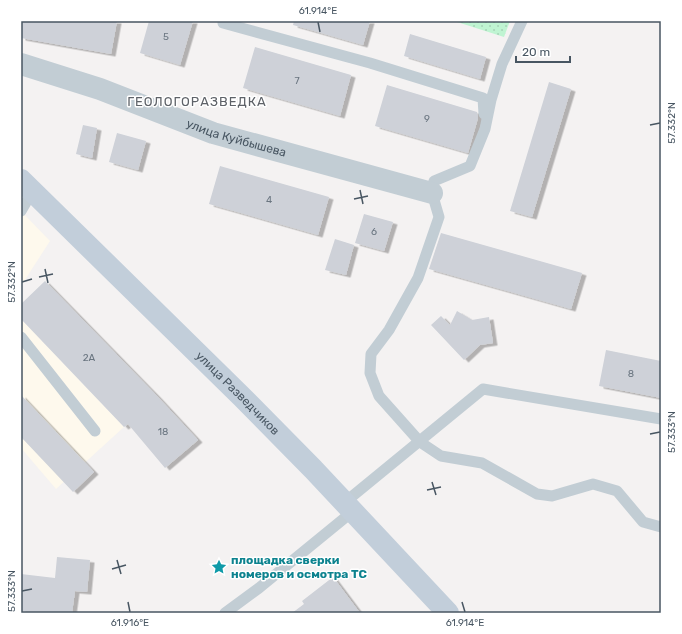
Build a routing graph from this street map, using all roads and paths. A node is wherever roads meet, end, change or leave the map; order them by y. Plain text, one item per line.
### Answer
1 (522, 21) edge
2 (223, 23) dead end
3 (21, 64) edge
4 (485, 129) junction
5 (26, 186) edge
6 (432, 193) junction
7 (21, 211) edge
8 (21, 337) edge
9 (661, 419) edge
10 (95, 431) dead end
11 (420, 442) junction
12 (348, 507) junction
13 (661, 527) edge
14 (225, 613) edge
15 (448, 613) edge

1 - 4 lane
2 - 4 lane
3 - 6 street, улица Куйбышева
4 - 6 lane
5 - 7 lane
5 - 12 main road, улица Разведчиков
6 - 11 lane
8 - 10 lane
9 - 11 lane
11 - 12 lane
11 - 13 lane
12 - 14 lane
12 - 15 main road, улица Разведчиков

